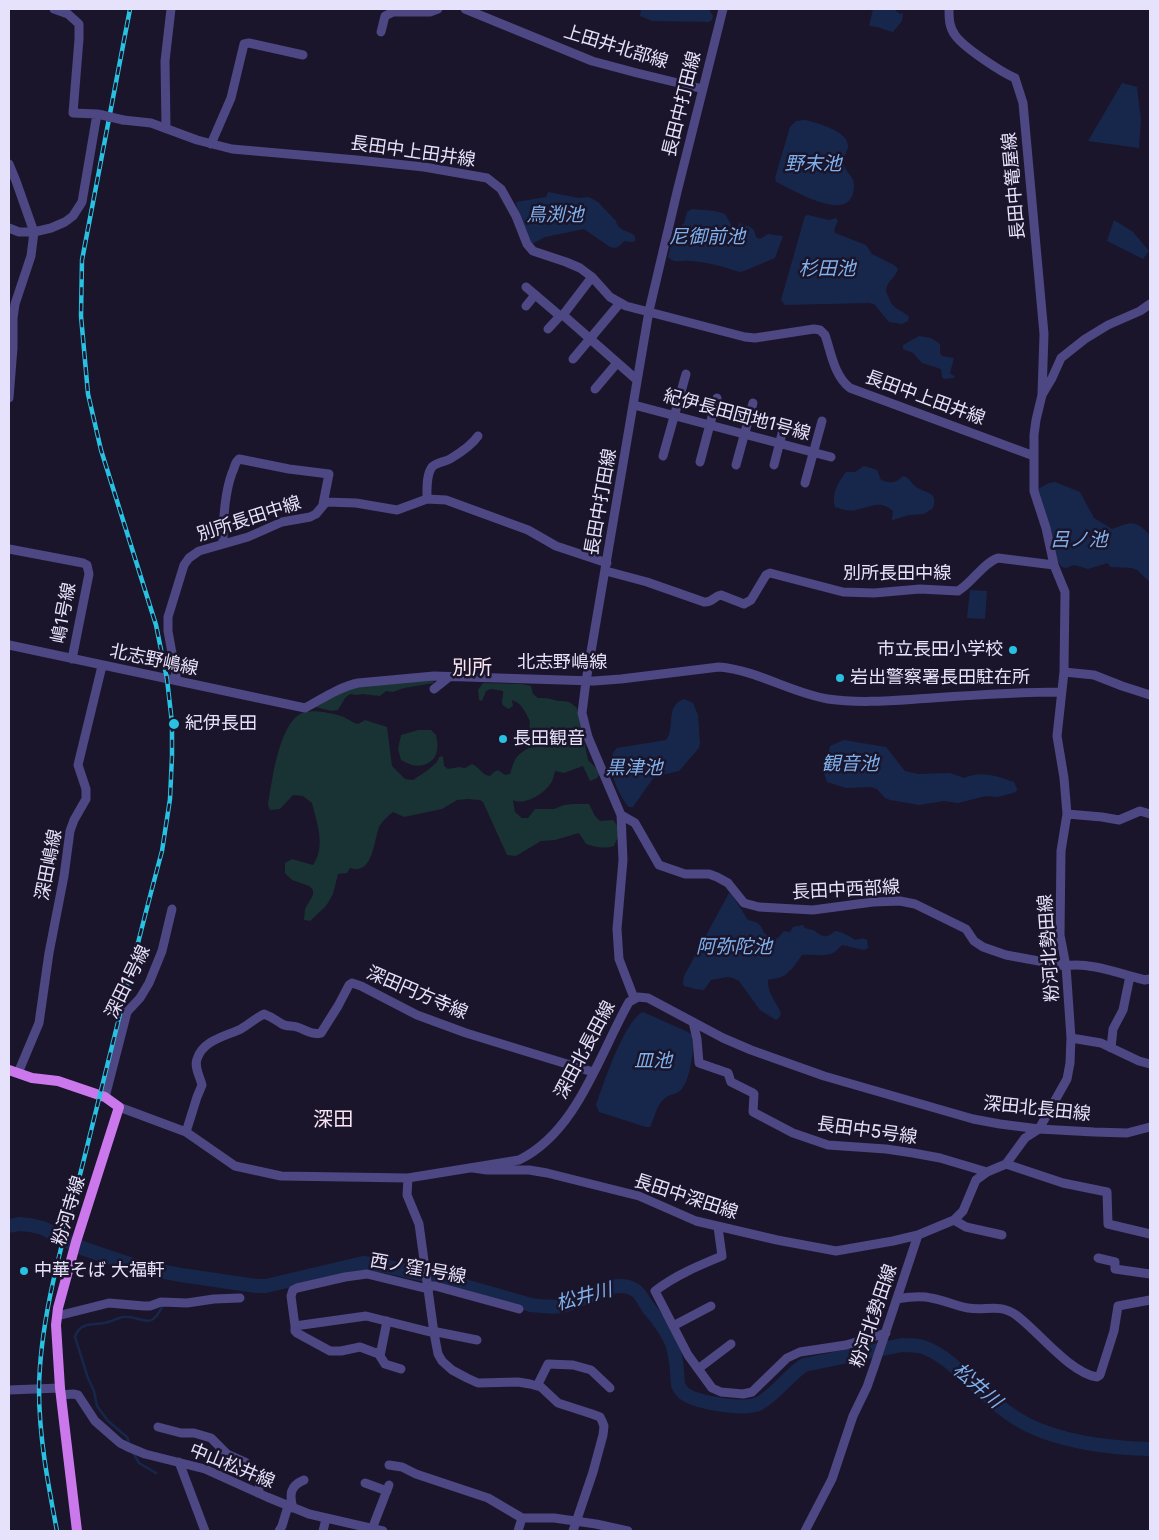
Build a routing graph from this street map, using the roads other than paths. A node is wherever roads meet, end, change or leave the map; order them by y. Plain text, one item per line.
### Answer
1 (54, 9) edge
2 (171, 9) edge
3 (438, 9) edge
4 (465, 9) edge
5 (723, 9) edge
6 (949, 9) edge
7 (380, 32) dead end
8 (303, 55) dead end
9 (703, 88) junction
10 (100, 115) junction
11 (166, 128) junction
12 (211, 144) junction
13 (9, 164) edge
14 (9, 228) edge
15 (34, 232) junction
16 (592, 277) junction
17 (526, 287) dead end
18 (535, 295) junction
19 (620, 303) junction
20 (1150, 304) edge
21 (526, 306) dead end
22 (649, 312) junction
23 (561, 316) junction
24 (548, 329) dead end
25 (11, 336) edge
26 (590, 338) junction
27 (573, 359) dead end
28 (617, 363) junction
29 (686, 374) dead end
30 (637, 380) junction
31 (595, 390) dead end
32 (1042, 395) junction
33 (9, 398) edge
34 (717, 398) dead end
35 (752, 403) dead end
36 (634, 405) junction
37 (675, 415) junction
38 (785, 422) dead end
39 (822, 422) dead end
40 (710, 424) junction
41 (744, 434) junction
42 (478, 436) dead end
43 (780, 443) junction
44 (813, 452) junction
45 (664, 456) dead end
46 (1034, 456) junction
47 (831, 457) dead end
48 (700, 462) dead end
49 (736, 465) dead end
50 (774, 465) dead end
51 (805, 483) dead end
52 (427, 499) junction
53 (323, 504) junction
54 (223, 544) junction
55 (9, 549) edge
56 (1054, 565) junction
57 (607, 567) junction
58 (9, 645) edge
59 (72, 659) junction
60 (102, 666) junction
61 (1064, 672) junction
62 (449, 677) junction
63 (177, 681) junction
64 (586, 681) junction
65 (434, 689) dead end
66 (1062, 692) junction
67 (1150, 695) edge
68 (1067, 814) junction
69 (1150, 814) edge
70 (621, 815) junction
71 (172, 909) dead end
72 (1066, 966) junction
73 (1130, 976) junction
74 (1150, 979) edge
75 (634, 998) junction
76 (693, 1022) junction
77 (1071, 1038) junction
78 (1111, 1048) junction
79 (1150, 1064) edge
80 (14, 1072) edge
81 (593, 1072) junction
82 (105, 1097) junction
83 (119, 1107) junction
84 (1150, 1128) edge
85 (1039, 1129) junction
86 (186, 1132) junction
87 (1006, 1164) junction
88 (473, 1168) junction
89 (987, 1172) junction
90 (408, 1178) junction
91 (954, 1220) junction
92 (718, 1227) junction
93 (1150, 1234) edge
94 (918, 1235) junction
95 (1002, 1235) dead end
96 (1098, 1258) dead end
97 (1150, 1274) edge
98 (428, 1286) junction
99 (240, 1298) dead end
100 (897, 1299) junction
101 (1150, 1300) edge
102 (711, 1306) dead end
103 (519, 1309) dead end
104 (57, 1316) junction
105 (387, 1321) junction
106 (295, 1326) junction
107 (673, 1326) junction
108 (434, 1333) junction
109 (885, 1336) junction
110 (477, 1340) dead end
111 (731, 1344) dead end
112 (381, 1351) junction
113 (401, 1369) dead end
114 (698, 1369) junction
115 (537, 1386) junction
116 (610, 1388) dead end
117 (9, 1390) edge
118 (60, 1391) junction
119 (158, 1427) dead end
120 (179, 1462) junction
121 (389, 1465) dead end
122 (304, 1480) dead end
123 (364, 1483) dead end
124 (258, 1493) junction
125 (291, 1507) junction
126 (522, 1518) junction
127 (326, 1519) junction
128 (576, 1522) junction
129 (352, 1528) edge
130 (372, 1529) junction
131 (77, 1531) edge
132 (205, 1531) edge
133 (279, 1531) edge
134 (322, 1531) edge
135 (382, 1531) edge
136 (518, 1531) edge
137 (573, 1531) edge
138 (628, 1531) edge
139 (805, 1531) edge

1 - 10 street, 長田中上田井線
2 - 11 street
3 - 7 street
4 - 9 street, 上田井北部線
5 - 9 street, 長田中打田線
6 - 32 street, 長田中篭屋線
8 - 12 street
9 - 22 street, 長田中打田線
10 - 11 street, 長田中上田井線, bridge
10 - 15 street
11 - 12 street, 長田中上田井線
12 - 16 street, 長田中上田井線
13 - 15 street
14 - 15 street
15 - 25 street
16 - 19 street, 長田中上田井線
16 - 23 street
17 - 18 street
18 - 21 street
18 - 23 street
19 - 22 street, 長田中上田井線
19 - 26 street
20 - 32 street, 粉河北勢田線
22 - 30 street, 長田中打田線
22 - 46 street, 長田中上田井線
23 - 24 street
23 - 26 street
25 - 33 street
26 - 27 street
26 - 28 street
28 - 30 street
28 - 31 street
29 - 37 street
30 - 36 street, 長田中打田線
32 - 46 street, 粉河北勢田線
34 - 40 street
35 - 41 street
36 - 37 street, 紀伊長田団地1号線
36 - 57 street, 長田中打田線
37 - 40 street, 紀伊長田団地1号線
37 - 45 street
38 - 43 street
39 - 44 street
40 - 41 street, 紀伊長田団地1号線
40 - 48 street
41 - 43 street, 紀伊長田団地1号線
41 - 49 street
42 - 52 street
43 - 44 street, 紀伊長田団地1号線
43 - 50 street
44 - 47 street, 紀伊長田団地1号線
44 - 51 street
46 - 56 street, 粉河北勢田線
52 - 53 street, 別所長田中線
52 - 57 street, 別所長田中線
53 - 54 street, 別所長田中線
53 - 54 street
54 - 63 street, 別所長田中線
55 - 59 street, 嶋1号線
56 - 57 street, 別所長田中線
56 - 61 street, 粉河北勢田線
57 - 64 street, 長田中打田線
58 - 59 street, 北志野嶋線
59 - 60 street, 北志野嶋線
60 - 63 street, 北志野嶋線
60 - 80 street, 深田嶋線
61 - 66 street, 粉河北勢田線
61 - 67 street
62 - 63 street, 北志野嶋線
62 - 64 street, 北志野嶋線
62 - 65 street
64 - 66 street, 北志野嶋線
64 - 70 street, 長田中打田線
66 - 68 street, 粉河北勢田線
68 - 69 street
68 - 72 street, 粉河北勢田線
70 - 72 street, 長田中西部線
70 - 75 street, 長田中打田線
71 - 82 street, 深田1号線
72 - 73 street, 長田中西部線
72 - 77 street, 粉河北勢田線
73 - 74 street, 長田中西部線
73 - 78 street
75 - 76 street, 深田北長田線
75 - 81 street, 深田北長田線
76 - 85 street, 深田北長田線
76 - 89 street, 長田中5号線
77 - 78 street
77 - 85 street, 粉河北勢田線
78 - 79 street
80 - 82 main road
81 - 86 street, 深田円方寺線
81 - 88 street, 深田北長田線
82 - 83 main road
83 - 86 street, 深田北長田線
83 - 104 main road, 粉河寺線
84 - 85 street, 深田北長田線
85 - 87 street, 粉河北勢田線
86 - 90 street, 深田北長田線
87 - 89 street
87 - 93 street
88 - 90 street, 深田北長田線
88 - 92 street, 長田中深田線
89 - 91 street
90 - 98 street
91 - 94 street
91 - 95 street
92 - 94 street, 長田中深田線
92 - 107 street
94 - 100 street, 粉河北勢田線
96 - 97 street
98 - 103 street, 西ノ窪1号線
98 - 106 street, 西ノ窪1号線
98 - 108 street
99 - 104 street
100 - 101 street
100 - 109 street, 粉河北勢田線
102 - 107 street
104 - 118 main road, 粉河寺線
105 - 106 street
105 - 108 street
105 - 112 street
106 - 112 street
107 - 114 street
108 - 110 street
108 - 115 street
109 - 114 street
109 - 139 street, 粉河北勢田線
111 - 114 street
112 - 113 street
115 - 116 street
115 - 128 street
117 - 118 street, 中山松井線
118 - 120 street, 中山松井線
118 - 131 main road, 粉河寺線
119 - 124 street
120 - 124 street, 中山松井線
120 - 132 street
121 - 126 street
122 - 125 street
123 - 130 street
124 - 125 street, 中山松井線
125 - 127 street, 中山松井線
125 - 133 street
126 - 128 street
126 - 136 street
127 - 129 street, 中山松井線
127 - 134 street
128 - 137 street
128 - 138 street
129 - 130 street, 中山松井線
130 - 135 street, 中山松井線

